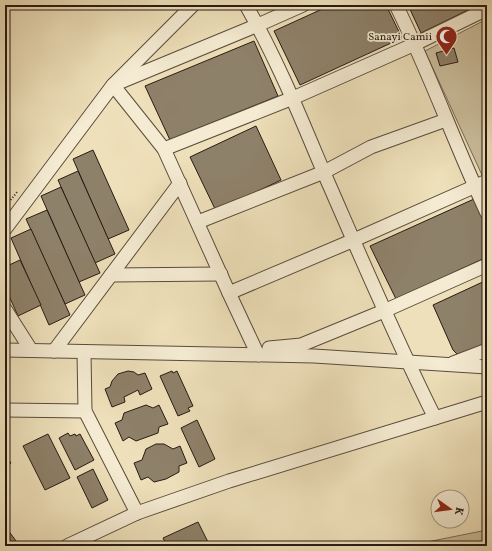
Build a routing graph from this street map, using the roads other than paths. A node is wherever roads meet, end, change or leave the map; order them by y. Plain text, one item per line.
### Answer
1 (193, 5) edge
2 (246, 5) edge
3 (303, 5) edge
4 (396, 5) edge
5 (485, 8) edge
6 (258, 26) junction
7 (415, 44) junction
8 (114, 85) junction
9 (293, 98) junction
10 (446, 120) junction
11 (164, 149) junction
12 (324, 172) junction
13 (487, 181) edge
14 (180, 182) junction
15 (475, 187) junction
16 (487, 214) edge
17 (198, 222) junction
18 (5, 229) edge
19 (354, 240) junction
20 (487, 265) edge
21 (221, 274) junction
22 (111, 275) junction
23 (229, 293) junction
24 (5, 309) edge
25 (384, 311) junction
26 (5, 350) edge
27 (31, 350) junction
28 (487, 350) edge
29 (54, 351) junction
30 (84, 352) junction
31 (257, 352) junction
32 (407, 362) junction
33 (449, 365) junction
34 (487, 367) edge
35 (487, 402) edge
36 (5, 410) edge
37 (85, 411) junction
38 (436, 418) junction
39 (137, 512) junction
40 (67, 546) edge

1 - 8 street
2 - 6 street
3 - 6 street
4 - 7 street
5 - 7 street
6 - 8 street
6 - 9 street
7 - 9 street
7 - 10 street
8 - 11 street
8 - 18 street
9 - 11 street
9 - 12 street
10 - 12 street
10 - 15 street
11 - 14 street
12 - 17 street
12 - 19 street
13 - 15 street
14 - 17 street
14 - 22 street
15 - 16 street
15 - 19 street
17 - 21 street
19 - 23 street
19 - 25 street
20 - 25 street
21 - 22 street
21 - 23 street
22 - 29 street
23 - 31 street
24 - 27 street
25 - 31 street
25 - 32 street
26 - 27 street
27 - 29 street
28 - 33 street
29 - 30 street
30 - 31 street
30 - 37 street
31 - 32 street
32 - 33 street
32 - 38 street
33 - 34 street
35 - 38 street
36 - 37 street
37 - 39 street
38 - 39 street
39 - 40 street

